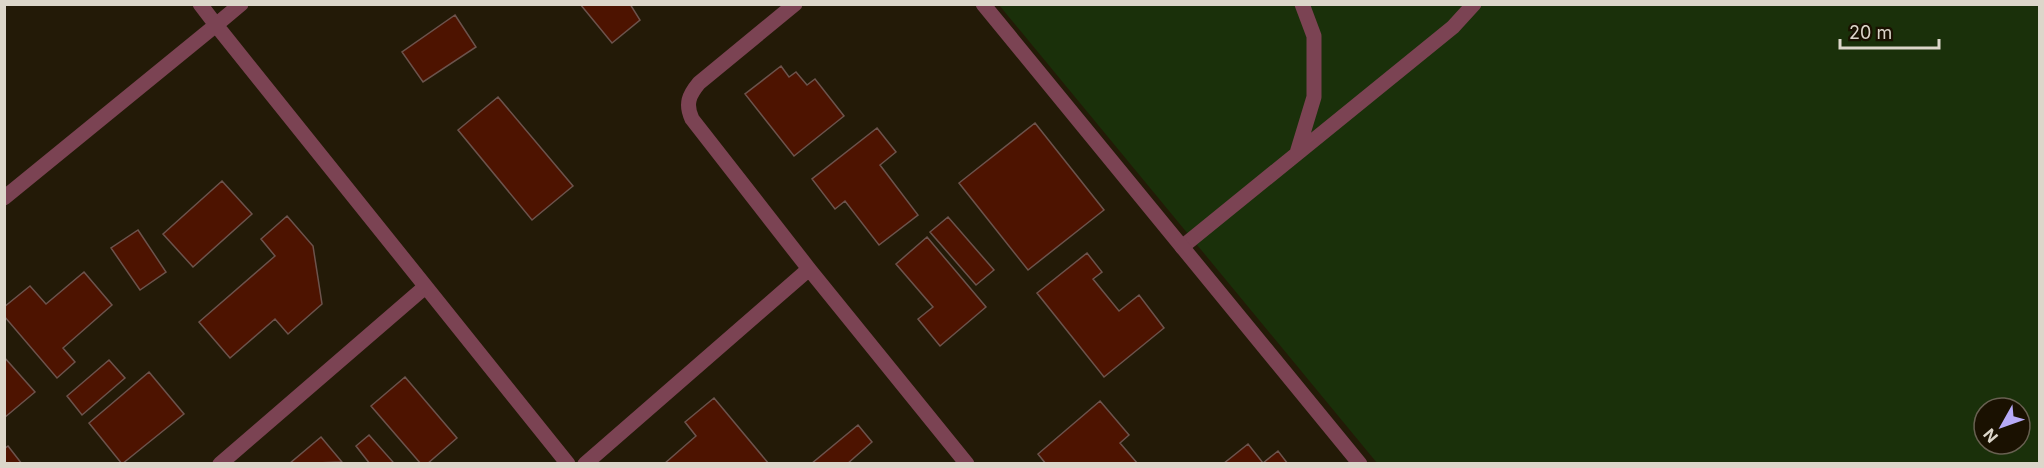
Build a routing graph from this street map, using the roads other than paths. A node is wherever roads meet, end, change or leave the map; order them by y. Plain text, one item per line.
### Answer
1 (200, 4) edge
2 (242, 4) edge
3 (795, 4) edge
4 (983, 4) edge
5 (1302, 4) edge
6 (1474, 4) edge
7 (216, 25) junction
8 (1297, 153) junction
9 (4, 198) edge
10 (1182, 247) junction
11 (809, 269) junction
12 (425, 287) junction
13 (220, 464) edge
14 (568, 464) edge
15 (585, 464) edge
16 (967, 464) edge
17 (1360, 464) edge

1 - 7 street
2 - 7 street
3 - 11 street
4 - 10 street
5 - 8 street
6 - 8 street
7 - 9 street
7 - 12 street
8 - 10 street
10 - 17 street
11 - 15 street
11 - 16 street
12 - 13 street
12 - 14 street

